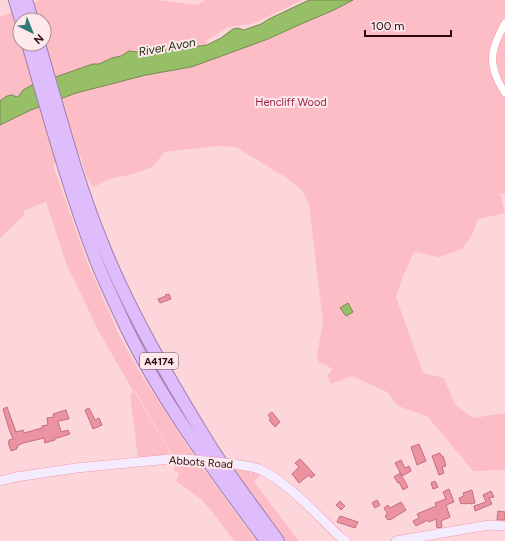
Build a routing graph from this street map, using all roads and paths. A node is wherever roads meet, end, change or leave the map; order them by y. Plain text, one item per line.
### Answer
1 (15, 0) edge
2 (26, 0) edge
3 (19, 12) edge
4 (30, 12) edge
5 (505, 23) edge
6 (31, 52) edge
7 (41, 52) edge
8 (505, 93) edge
9 (69, 165) junction
10 (2, 480) edge
11 (505, 526) edge
12 (266, 541) edge
13 (278, 541) edge
14 (346, 541) edge
15 (396, 541) edge

1 - 3 highway
2 - 4 highway
5 - 8 street
6 - 9 highway, A4174
7 - 9 highway, A4174
9 - 12 highway, A4174
9 - 13 highway, A4174
10 - 14 street, Abbots Road, bridge
11 - 15 street

